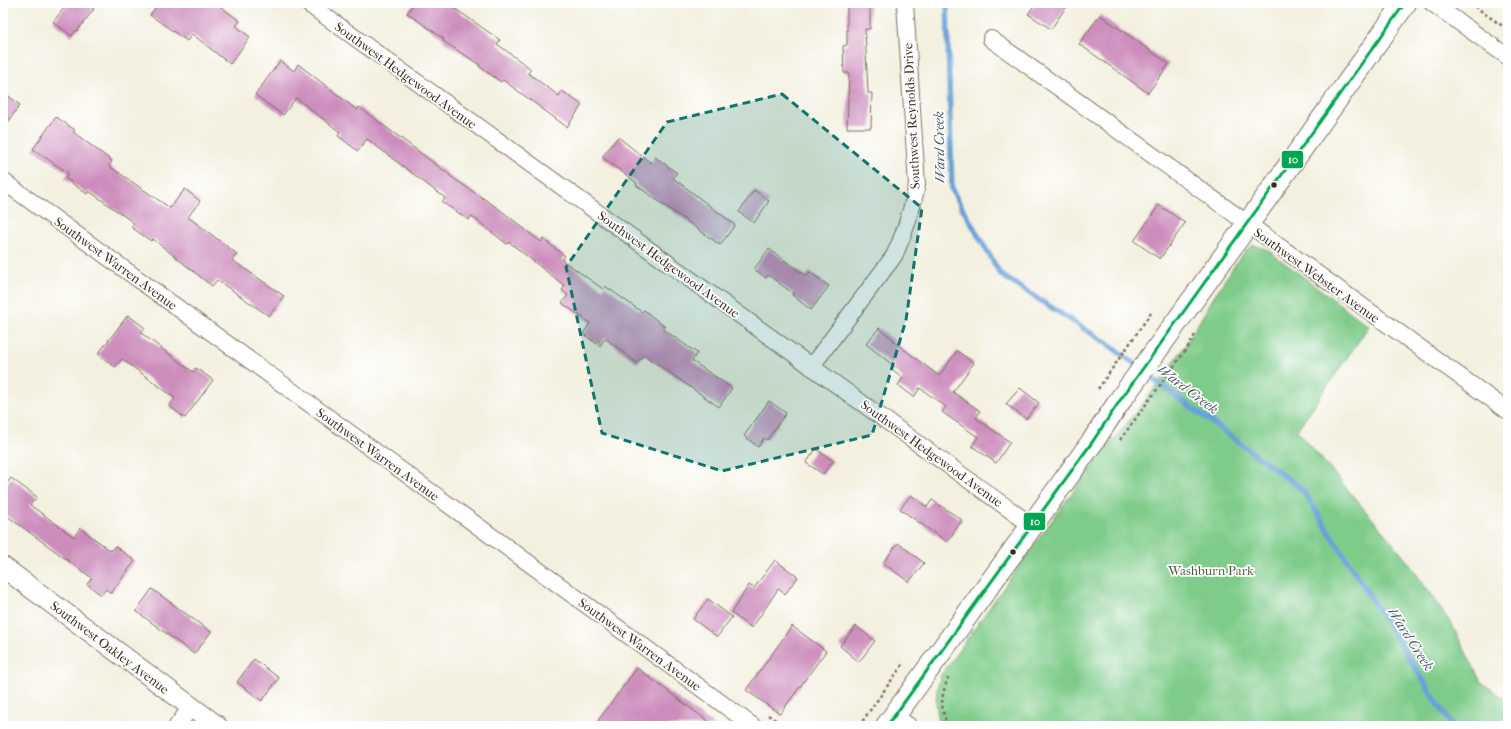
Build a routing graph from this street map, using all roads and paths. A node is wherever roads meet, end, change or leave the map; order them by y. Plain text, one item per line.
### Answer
1 (307, 3) edge
2 (905, 3) edge
3 (1405, 3) edge
4 (1432, 3) edge
5 (1470, 3) edge
6 (1508, 30) edge
7 (991, 39) dead end
8 (1508, 57) edge
9 (3, 181) edge
10 (1247, 225) junction
11 (1152, 314) dead end
12 (1188, 347) dead end
13 (811, 367) junction
14 (1098, 389) dead end
15 (1508, 411) edge
16 (1138, 416) dead end
17 (1031, 524) junction
18 (3, 567) edge
19 (903, 664) dead end
20 (191, 707) junction
21 (897, 723) edge
22 (177, 726) edge
23 (218, 726) edge
24 (753, 726) edge
25 (859, 726) edge

1 - 13 street, Southwest Hedgewood Avenue
2 - 13 street, Southwest Reynolds Drive
3 - 10 main road
4 - 8 street
5 - 6 path
7 - 10 street, Southwest Webster Avenue
9 - 24 street, Southwest Warren Avenue
10 - 15 street, Southwest Webster Avenue
10 - 17 main road
11 - 14 path
12 - 16 path
13 - 17 street, Southwest Hedgewood Avenue
17 - 21 main road
18 - 20 street, Southwest Oakley Avenue
19 - 25 path
20 - 22 street
20 - 23 street, Southwest Oakley Avenue

